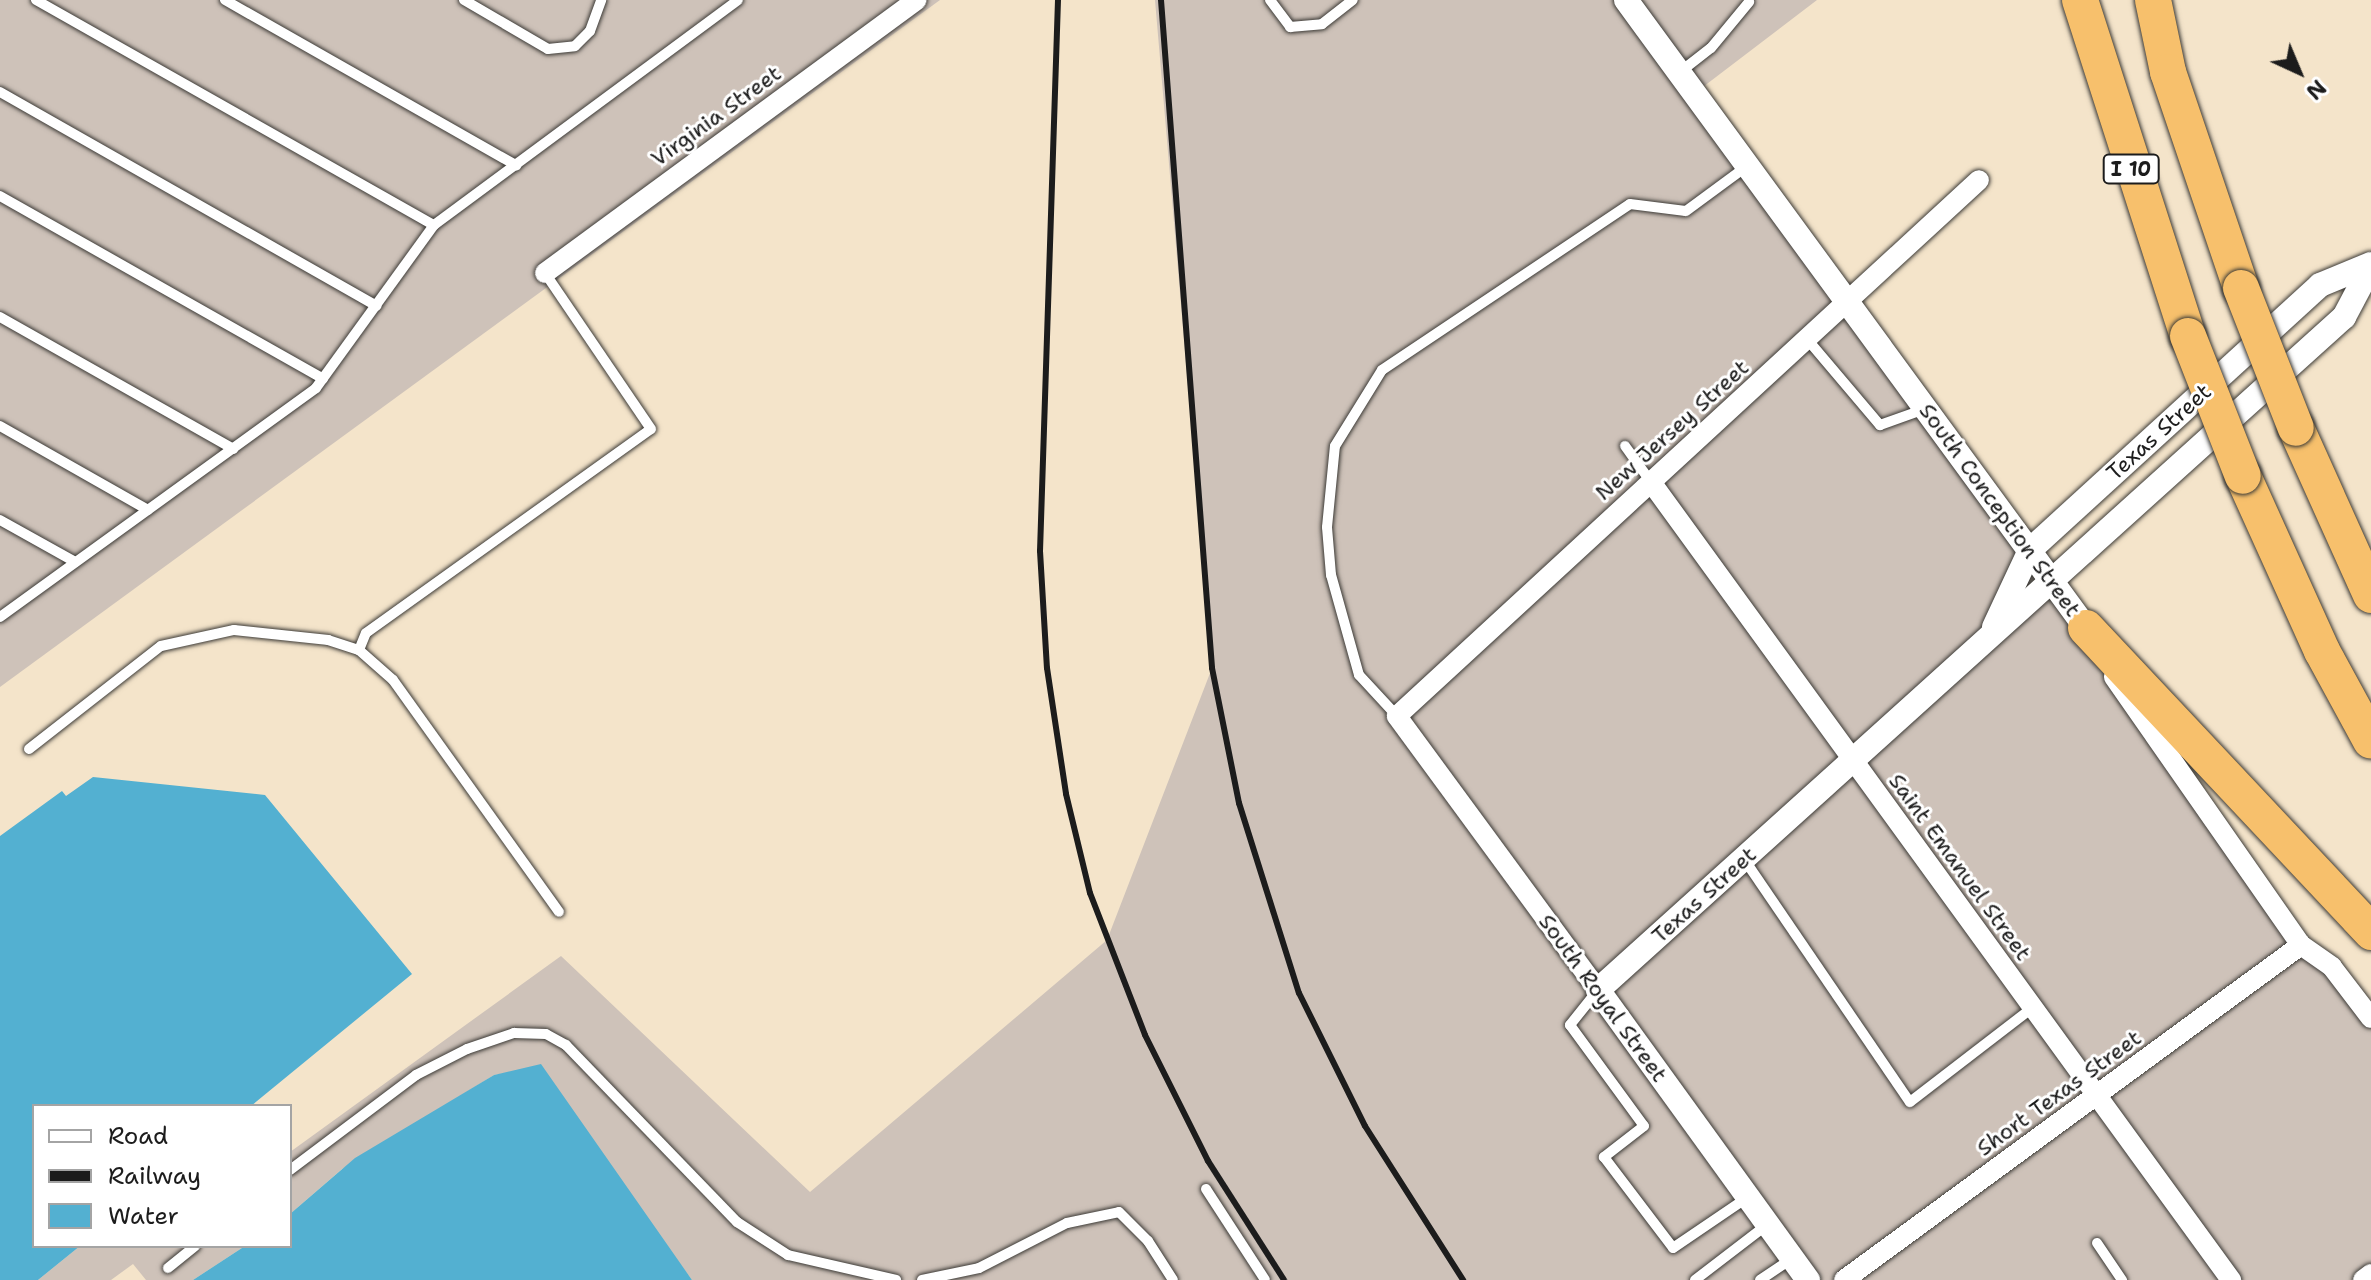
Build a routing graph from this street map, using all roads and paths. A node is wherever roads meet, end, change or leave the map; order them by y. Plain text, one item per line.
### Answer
1 (36, 0) edge
2 (225, 0) edge
3 (464, 0) edge
4 (601, 0) edge
5 (738, 0) edge
6 (917, 0) edge
7 (1270, 0) edge
8 (1353, 0) edge
9 (1626, 0) edge
10 (2080, 0) edge
11 (2153, 0) edge
12 (1749, 2) dead end
13 (1679, 73) junction
14 (0, 92) edge
15 (516, 165) junction
16 (1747, 166) junction
17 (1979, 180) dead end
18 (0, 196) edge
19 (434, 225) junction
20 (2371, 265) edge
21 (545, 273) joint
22 (1847, 303) junction
23 (376, 306) junction
24 (0, 317) edge
25 (1807, 339) junction
26 (323, 379) junction
27 (1926, 409) junction
28 (0, 426) edge
29 (1625, 446) dead end
30 (233, 449) junction
31 (1651, 482) junction
32 (148, 510) junction
33 (0, 520) edge
34 (2030, 550) junction
35 (75, 562) junction
36 (2052, 580) junction
37 (2371, 595) edge
38 (0, 617) edge
39 (2086, 628) junction
40 (1988, 639) junction
41 (359, 650) junction
42 (1397, 716) junction
43 (2371, 741) edge
44 (29, 749) dead end
45 (1854, 760) junction
46 (1744, 859) junction
47 (559, 912) dead end
48 (2371, 932) edge
49 (2301, 945) junction
50 (1598, 990) junction
51 (2032, 1008) junction
52 (2371, 1018) edge
53 (2097, 1095) junction
54 (292, 1168) edge
55 (1206, 1189) dead end
56 (1748, 1197) junction
57 (1768, 1224) junction
58 (2097, 1243) dead end
59 (193, 1248) edge
60 (1792, 1258) junction
61 (168, 1268) dead end
62 (2371, 1274) edge
63 (896, 1280) edge
64 (922, 1280) edge
65 (1173, 1280) edge
66 (1265, 1280) edge
67 (1695, 1280) edge
68 (1760, 1280) edge
69 (1808, 1280) edge
70 (1844, 1280) edge
71 (2122, 1280) edge
72 (2231, 1280) edge
73 (2363, 1280) edge

1 - 19 lane
2 - 15 lane
3 - 4 lane
5 - 15 lane
6 - 21 street, Virginia Street
7 - 8 lane
9 - 13 street, South Conception Street
10 - 43 highway, I 10, bridge
11 - 37 highway, I 10, bridge
12 - 13 lane
13 - 16 street, South Conception Street
14 - 23 lane
15 - 19 lane
16 - 22 street, South Conception Street
16 - 42 lane
17 - 22 street, New Jersey Street
18 - 26 lane
19 - 23 lane
20 - 34 street, Texas Street
20 - 36 street, Texas Street
21 - 41 lane
22 - 25 street, New Jersey Street
22 - 27 street, South Conception Street
23 - 26 lane
24 - 30 lane
25 - 27 lane
25 - 31 street, New Jersey Street
26 - 30 lane
27 - 34 street, South Conception Street
28 - 32 lane
29 - 31 lane
30 - 32 lane
31 - 42 street, New Jersey Street
31 - 45 street, Saint Emanuel Street
32 - 35 lane
33 - 35 lane
34 - 36 street, South Conception Street
34 - 40 street, Texas Street
35 - 38 lane
36 - 39 street, South Conception Street
36 - 40 street, Texas Street
39 - 48 highway
39 - 49 street, South Conception Street
40 - 45 street, Texas Street
41 - 44 lane
41 - 47 lane
42 - 50 street, South Royal Street
45 - 46 street, Texas Street
45 - 51 street, Saint Emanuel Street
46 - 50 street, Texas Street
46 - 51 lane
49 - 52 street, South Conception Street
49 - 53 street, Short Texas Street
50 - 56 street, South Royal Street
50 - 56 lane
51 - 53 street, Saint Emanuel Street
53 - 70 street, Short Texas Street
53 - 72 street, Saint Emanuel Street
54 - 63 lane
55 - 66 lane
56 - 57 street, South Royal Street
57 - 60 street, South Royal Street
57 - 67 lane
58 - 71 lane
59 - 61 lane
60 - 68 lane
60 - 69 street, South Royal Street
62 - 73 street
64 - 65 lane

